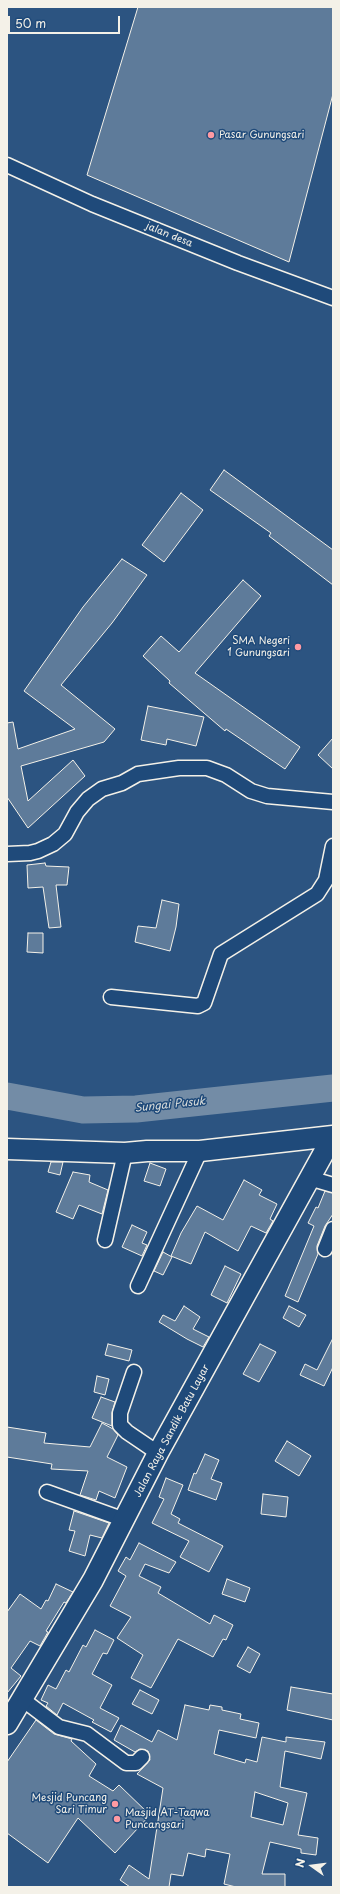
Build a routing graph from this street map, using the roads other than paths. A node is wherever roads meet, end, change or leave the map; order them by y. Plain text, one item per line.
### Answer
1 (7, 165) edge
2 (333, 298) edge
3 (333, 802) edge
4 (333, 846) edge
5 (7, 854) edge
6 (111, 997) dead end
7 (333, 1136) edge
8 (7, 1149) edge
9 (200, 1151) junction
10 (125, 1153) junction
11 (309, 1178) junction
12 (333, 1185) edge
13 (333, 1229) edge
14 (105, 1240) dead end
15 (326, 1249) dead end
16 (138, 1286) dead end
17 (134, 1372) dead end
18 (158, 1453) junction
19 (47, 1492) dead end
20 (125, 1520) junction
21 (22, 1699) junction
22 (7, 1724) edge
23 (142, 1757) dead end

1 - 2 street, jalan desa
3 - 5 street
4 - 6 street
7 - 9 main road
7 - 11 main road, Jalan Raya Sandik Batu Layar
8 - 10 main road
9 - 10 main road
9 - 16 street
10 - 14 street
11 - 12 street
11 - 18 main road, Jalan Raya Sandik Batu Layar
13 - 15 street
17 - 18 street
18 - 20 main road, Jalan Raya Sandik Batu Layar
19 - 20 street
20 - 21 main road, Jalan Raya Sandik Batu Layar
21 - 22 main road, Jalan Raya Sandik Batu Layar
21 - 23 street

